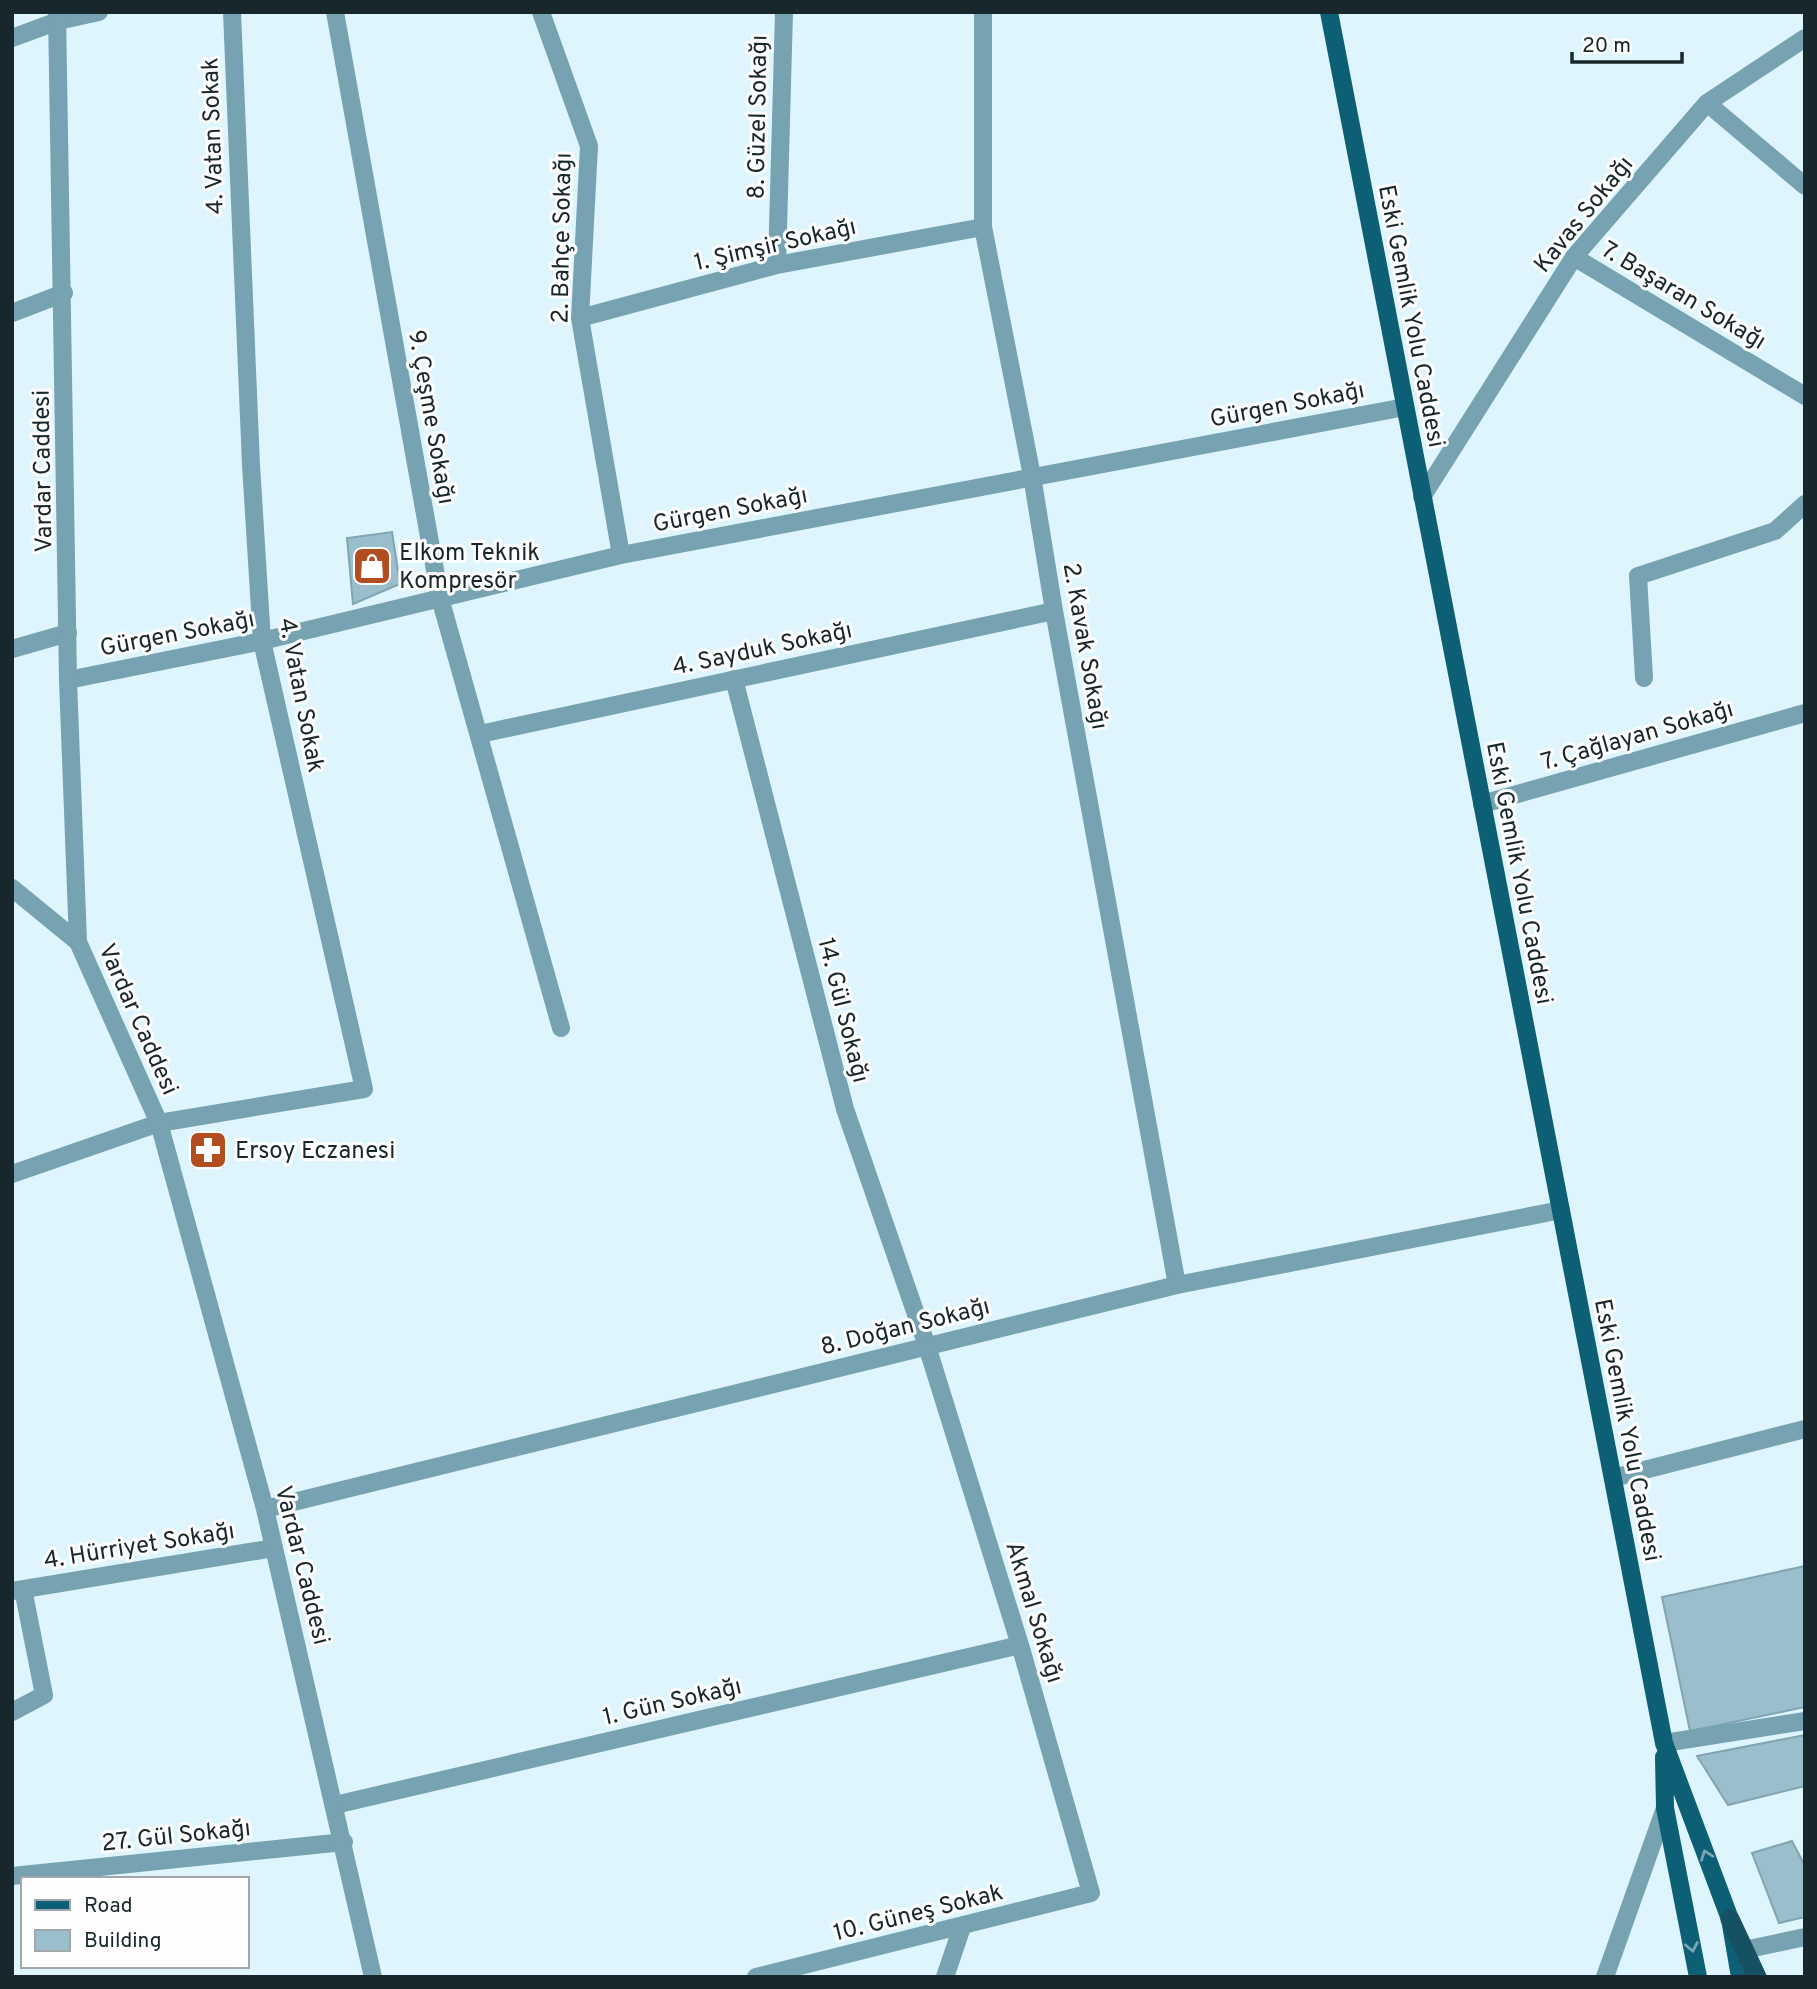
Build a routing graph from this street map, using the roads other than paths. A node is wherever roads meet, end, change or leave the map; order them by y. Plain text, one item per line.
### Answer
1 (99, 12) edge
2 (232, 12) edge
3 (335, 12) edge
4 (541, 12) edge
5 (784, 12) edge
6 (983, 12) edge
7 (1329, 12) edge
8 (58, 17) edge
9 (12, 38) edge
10 (1805, 38) edge
11 (1707, 103) junction
12 (1805, 186) edge
13 (983, 227) junction
14 (1574, 257) junction
15 (777, 265) junction
16 (64, 293) junction
17 (12, 313) edge
18 (580, 318) junction
19 (1805, 396) edge
20 (1405, 407) junction
21 (1032, 476) junction
22 (1422, 497) junction
23 (1805, 504) edge
24 (621, 555) junction
25 (440, 598) junction
26 (1054, 611) junction
27 (68, 632) junction
28 (262, 641) junction
29 (12, 649) edge
30 (1644, 678) dead end
31 (734, 679) junction
32 (68, 680) junction
33 (1805, 713) edge
34 (480, 734) junction
35 (1482, 804) junction
36 (12, 888) edge
37 (78, 942) junction
38 (561, 1028) dead end
39 (159, 1123) junction
40 (12, 1174) edge
41 (1561, 1210) junction
42 (1177, 1285) junction
43 (927, 1346) junction
44 (1805, 1429) edge
45 (1613, 1478) junction
46 (265, 1509) junction
47 (274, 1548) junction
48 (17, 1590) edge
49 (1020, 1644) junction
50 (12, 1712) edge
51 (1805, 1721) edge
52 (1664, 1743) junction
53 (335, 1805) junction
54 (1665, 1808) junction
55 (344, 1842) junction
56 (12, 1876) edge
57 (1091, 1893) joint
58 (1730, 1919) junction
59 (962, 1927) junction
60 (1805, 1937) edge
61 (1744, 1950) junction
62 (373, 1977) edge
63 (756, 1977) edge
64 (944, 1977) edge
65 (1605, 1977) edge
66 (1698, 1977) edge
67 (1740, 1977) edge
68 (1757, 1977) edge

1 - 8 street
2 - 28 street, 4. Vatan Sokak
3 - 25 street, 9. Çeşme Sokağı
4 - 18 street, 2. Bahçe Sokağı
5 - 15 street, 8. Güzel Sokağı
6 - 13 street, 2. Kavak Sokağı
7 - 20 main road, Eski Gemlik Yolu Caddesi
8 - 9 street
8 - 16 street, Vardar Caddesi
10 - 11 street, Kavas Sokağı
11 - 12 street
11 - 14 street, Kavas Sokağı
13 - 15 street, 1. Şimşir Sokağı
13 - 21 street, 2. Kavak Sokağı
14 - 19 street, 7. Başaran Sokağı
14 - 22 street, Kavas Sokağı
15 - 18 street, 1. Şimşir Sokağı
16 - 17 street
16 - 27 street, Vardar Caddesi
18 - 24 street, 2. Bahçe Sokağı
20 - 21 street, Gürgen Sokağı
20 - 22 main road, Eski Gemlik Yolu Caddesi
21 - 24 street, Gürgen Sokağı
21 - 26 street, 2. Kavak Sokağı
22 - 35 main road, Eski Gemlik Yolu Caddesi
23 - 30 street
24 - 25 street, Gürgen Sokağı
25 - 28 street, Gürgen Sokağı
25 - 34 street, 9. Çeşme Sokağı
26 - 31 street, 4. Sayduk Sokağı
26 - 42 street, 2. Kavak Sokağı
27 - 29 street
27 - 32 street, Vardar Caddesi
28 - 32 street, Gürgen Sokağı
28 - 39 street, 4. Vatan Sokak
31 - 34 street, 4. Sayduk Sokağı
31 - 43 street, 14. Gül Sokağı
32 - 37 street, Vardar Caddesi
33 - 35 street, 7. Çağlayan Sokağı
34 - 38 street, 9. Çeşme Sokağı
35 - 41 main road, Eski Gemlik Yolu Caddesi
36 - 37 street
37 - 39 street, Vardar Caddesi
39 - 40 street
39 - 46 street, Vardar Caddesi
41 - 42 street, 8. Doğan Sokağı
41 - 45 main road, Eski Gemlik Yolu Caddesi
42 - 43 street, 8. Doğan Sokağı
43 - 46 street, 8. Doğan Sokağı
43 - 49 street, Akmal Sokağı
44 - 45 street
45 - 52 main road, Eski Gemlik Yolu Caddesi
46 - 47 street, Vardar Caddesi
47 - 48 street, 4. Hürriyet Sokağı
47 - 53 street, Vardar Caddesi
48 - 50 street
49 - 53 street, 1. Gün Sokağı
49 - 57 street, Akmal Sokağı
51 - 52 street
52 - 54 main road, Eski Gemlik Yolu Caddesi
58 -> 52 main road, Eski Gemlik Yolu Caddesi
53 - 55 street, Vardar Caddesi
54 - 65 street
54 -> 66 main road, Eski Gemlik Yolu Caddesi
55 - 56 street, 27. Gül Sokağı
55 - 62 street, Vardar Caddesi
57 - 59 street, 10. Güneş Sokak
58 - 61 highway
58 - 67 main road, Eski Gemlik Yolu Caddesi
59 - 63 street, 10. Güneş Sokak
59 - 64 street
60 - 61 street
61 - 68 highway

